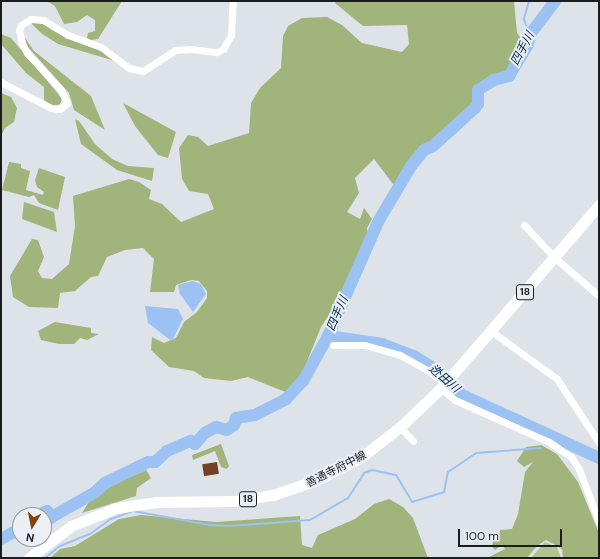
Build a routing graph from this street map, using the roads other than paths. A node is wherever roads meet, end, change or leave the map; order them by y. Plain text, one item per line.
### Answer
1 (233, 1) edge
2 (1, 82) edge
3 (599, 205) edge
4 (524, 225) dead end
5 (555, 258) junction
6 (599, 296) edge
7 (491, 331) junction
8 (332, 345) dead end
9 (445, 383) junction
10 (400, 428) junction
11 (413, 441) dead end
12 (599, 443) edge
13 (599, 522) edge
14 (29, 558) edge

1 - 2 street
3 - 5 main road, 善通寺府中線 / 18
4 - 5 street
5 - 6 street
5 - 7 main road, 善通寺府中線 / 18
7 - 9 main road, 善通寺府中線 / 18
7 - 12 street
8 - 9 street
9 - 10 main road, 善通寺府中線 / 18
9 - 13 street
10 - 11 street
10 - 14 main road, 善通寺府中線 / 18

